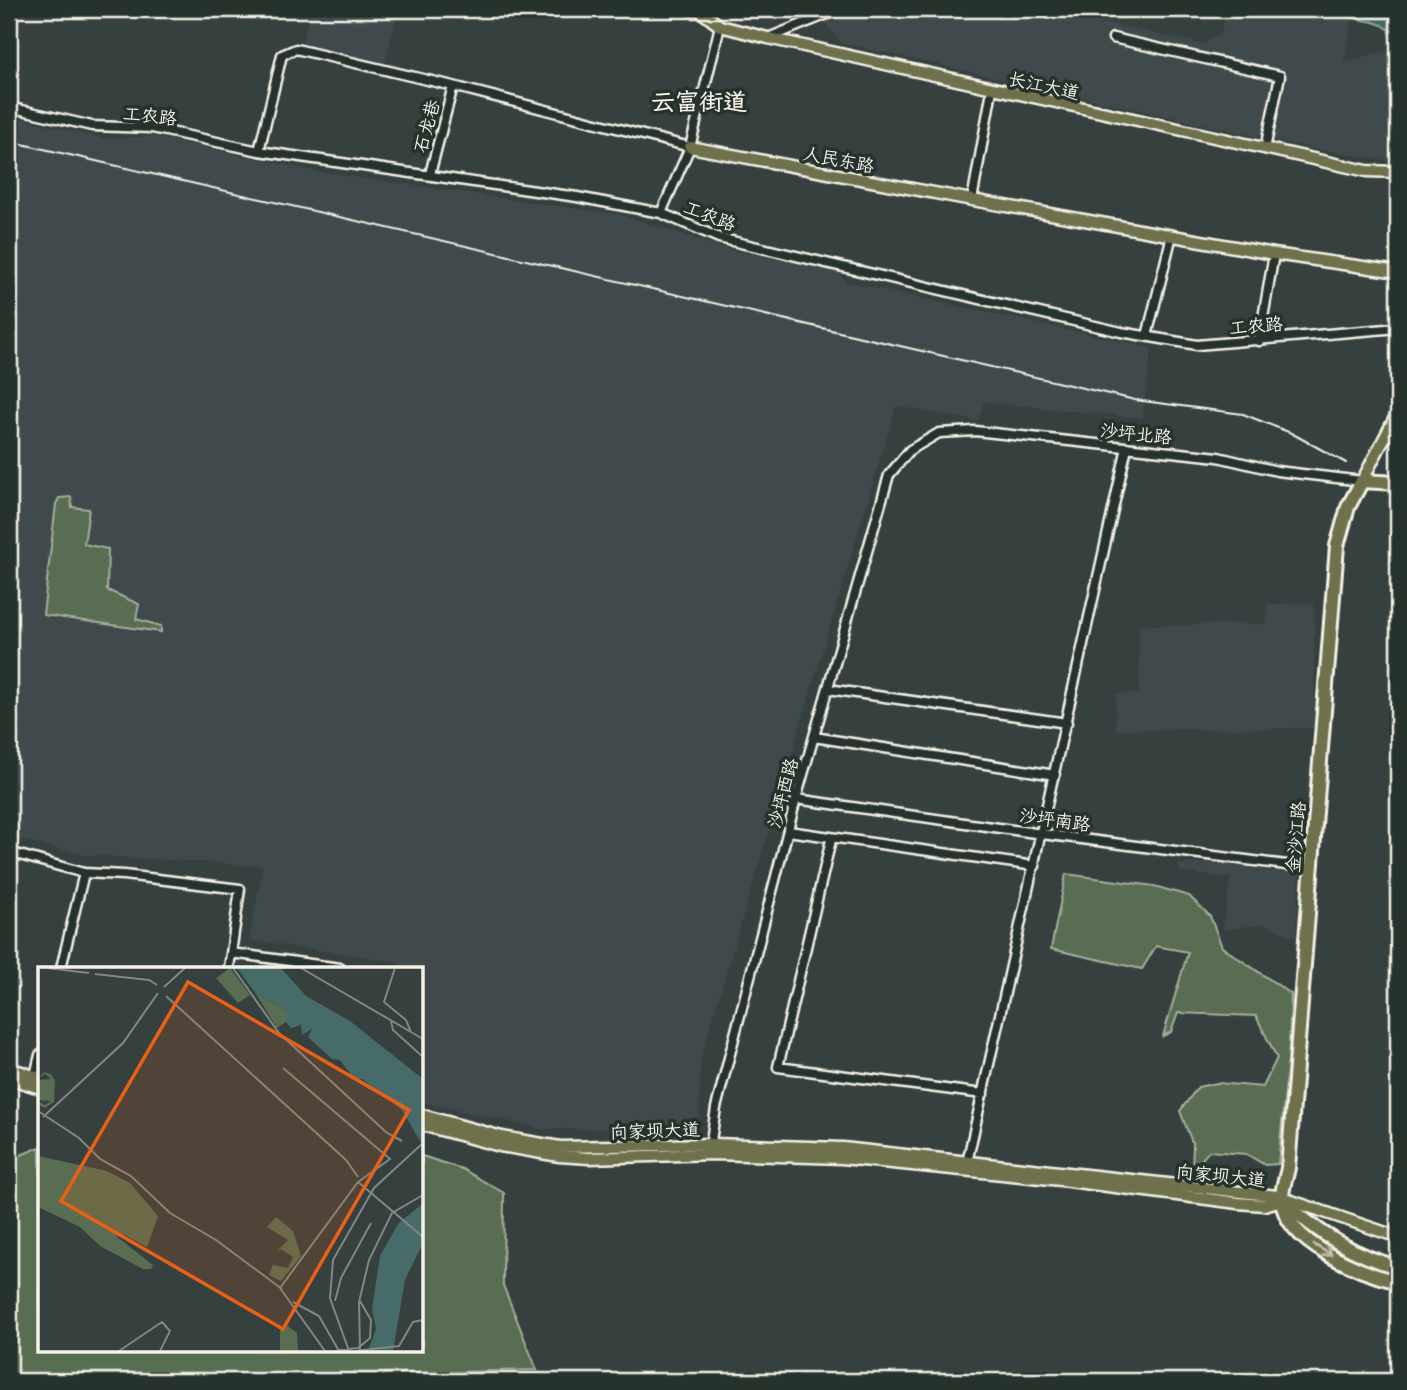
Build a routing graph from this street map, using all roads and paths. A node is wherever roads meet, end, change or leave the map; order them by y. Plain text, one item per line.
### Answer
1 (690, 9) edge
2 (840, 9) edge
3 (720, 26) junction
4 (768, 38) junction
5 (1113, 38) dead end
6 (453, 86) junction
7 (992, 90) junction
8 (9, 107) edge
9 (690, 146) junction
10 (1265, 149) junction
11 (259, 151) junction
12 (1398, 172) edge
13 (430, 174) junction
14 (972, 200) junction
15 (661, 213) junction
16 (1172, 235) junction
17 (1274, 254) junction
18 (1398, 272) edge
19 (1398, 328) edge
20 (1147, 337) junction
21 (1259, 341) junction
22 (1398, 412) edge
23 (1127, 447) junction
24 (910, 450) joint
25 (1362, 481) junction
26 (1398, 483) edge
27 (828, 689) junction
28 (1067, 723) junction
29 (814, 737) junction
30 (1055, 775) junction
31 (796, 799) junction
32 (788, 831) junction
33 (1042, 834) junction
34 (831, 840) dead end
35 (9, 852) edge
36 (1035, 866) junction
37 (1310, 868) junction
38 (84, 873) junction
39 (231, 953) junction
40 (61, 967) edge
41 (229, 967) edge
42 (333, 967) edge
43 (9, 1068) edge
44 (9, 1078) edge
45 (37, 1082) edge
46 (983, 1094) junction
47 (424, 1116) edge
48 (424, 1126) edge
49 (709, 1149) junction
50 (967, 1166) junction
51 (1282, 1200) junction
52 (1398, 1237) edge
53 (1398, 1267) edge
54 (1398, 1282) edge

1 - 3 main road, 长江大道
2 - 4 street
3 - 4 main road, 长江大道
3 - 9 street
4 - 7 main road, 长江大道
5 - 10 street
6 - 9 street, 人民东路
6 - 11 street, 人民东路
6 - 13 street, 石龙巷
7 - 10 main road, 长江大道
7 - 14 street
8 - 11 street, 工农路
9 - 14 main road, 人民东路
9 - 15 street
10 - 12 main road, 长江大道
11 - 13 street, 工农路
13 - 15 street, 工农路
14 - 16 main road, 人民东路
15 - 20 street, 工农路
16 - 17 main road, 人民东路
16 - 20 street
17 - 18 main road, 人民东路
17 - 21 street
19 - 21 street, 工农路
20 - 21 street, 工农路
22 - 25 main road
23 - 24 street, 沙坪北路
23 - 25 street, 沙坪北路
23 - 28 street
24 - 27 street, 沙坪西路
25 - 26 highway
25 - 37 highway, 金沙江路
27 - 28 street
27 - 29 street, 沙坪西路
28 - 30 street
29 - 30 street
29 - 31 street, 沙坪西路
30 - 33 street
31 - 32 street, 沙坪西路
31 - 33 street, 沙坪南路
32 - 36 street
32 - 49 street, 沙坪西路
33 - 36 street
33 - 37 street, 沙坪南路
34 - 46 street
35 - 38 street
36 - 46 street
37 - 51 highway, 金沙江路
38 - 39 street
38 - 40 street
39 - 41 street
39 - 42 street
43 - 45 main road
44 - 45 main road
46 - 50 street
47 - 49 main road, 向家坝大道
48 - 49 main road, 向家坝大道
49 - 50 main road, 向家坝大道
50 - 51 main road, 向家坝大道
51 - 52 main road, 向家坝大道
51 - 53 highway
51 -> 54 highway

